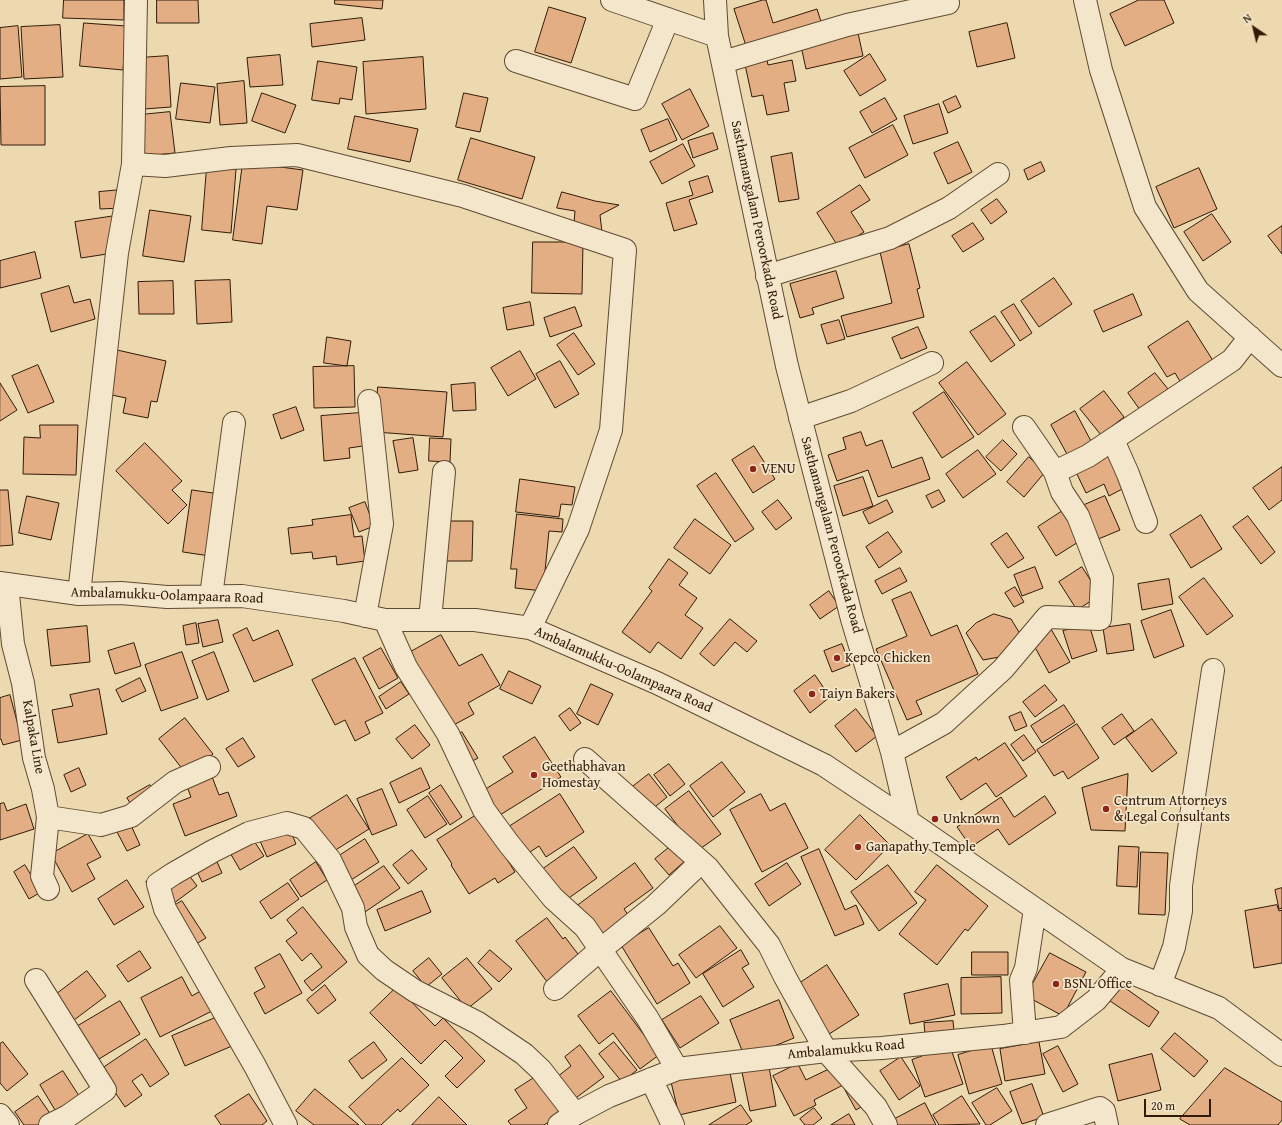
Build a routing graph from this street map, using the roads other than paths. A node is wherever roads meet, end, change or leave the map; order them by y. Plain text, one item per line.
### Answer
1 (136, 0) edge
2 (612, 0) edge
3 (715, 0) edge
4 (1085, 0) edge
5 (948, 3) dead end
6 (668, 19) junction
7 (717, 36) junction
8 (516, 61) dead end
9 (723, 62) junction
10 (133, 164) junction
11 (998, 174) dead end
12 (767, 276) junction
13 (1250, 337) junction
14 (932, 364) dead end
15 (1282, 366) edge
16 (369, 401) dead end
17 (800, 418) junction
18 (234, 423) dead end
19 (1024, 427) dead end
20 (1113, 440) junction
21 (444, 472) dead end
22 (1055, 472) junction
23 (1146, 522) dead end
24 (4, 584) edge
25 (78, 594) junction
26 (211, 596) junction
27 (375, 618) junction
28 (430, 620) junction
29 (530, 628) junction
30 (1213, 670) dead end
31 (892, 752) junction
32 (586, 758) dead end
33 (209, 767) dead end
34 (48, 817) junction
35 (908, 821) junction
36 (701, 862) junction
37 (48, 889) dead end
38 (1035, 909) junction
39 (600, 950) junction
40 (1122, 969) junction
41 (36, 980) dead end
42 (1160, 985) junction
43 (555, 989) dead end
44 (1025, 1033) junction
45 (826, 1051) junction
46 (1281, 1052) edge
47 (677, 1069) junction
48 (651, 1079) junction
49 (0, 1115) edge
50 (567, 1119) edge
51 (8, 1125) edge
52 (50, 1125) edge
53 (286, 1125) edge
54 (673, 1125) edge
55 (886, 1125) edge
56 (1047, 1125) edge
57 (1107, 1125) edge

1 - 10 street
2 - 6 street
3 - 7 street, Sasthamangalam Peroorkada Road
4 - 13 street
5 - 9 street
6 - 7 street
6 - 8 street
7 - 9 street, Sasthamangalam Peroorkada Road
9 - 12 street, Sasthamangalam Peroorkada Road
10 - 25 street
10 - 29 street
11 - 12 street
12 - 17 street, Sasthamangalam Peroorkada Road
13 - 15 street
13 - 20 street
14 - 17 street
16 - 27 street
17 - 31 street, Sasthamangalam Peroorkada Road
18 - 26 street
19 - 22 street
20 - 22 street
20 - 23 street
21 - 28 street
22 - 31 street
24 - 25 street, Ambalamukku-Oolampaara Road
24 - 34 street, Kalpaka Line
25 - 26 street, Ambalamukku-Oolampaara Road
26 - 27 street, Ambalamukku-Oolampaara Road
27 - 28 street, Ambalamukku-Oolampaara Road
27 - 39 street
28 - 29 street, Ambalamukku-Oolampaara Road
29 - 35 street, Ambalamukku-Oolampaara Road
30 - 42 street
31 - 35 street, Sasthamangalam Peroorkada Road
32 - 36 street
33 - 34 street
34 - 37 street, Kalpaka Line
35 - 38 street
36 - 39 street
36 - 45 street
38 - 40 street
38 - 44 street
39 - 43 street
39 - 47 street
40 - 42 street
40 - 44 street, Ambalamukku Road
41 - 52 street
42 - 46 street
44 - 45 street, Ambalamukku Road
45 - 47 street, Ambalamukku Road
45 - 55 street
47 - 48 street, Ambalamukku Road
48 - 50 street, Ambalamukku Road
48 - 54 street
49 - 51 street
50 - 53 street
56 - 57 street

